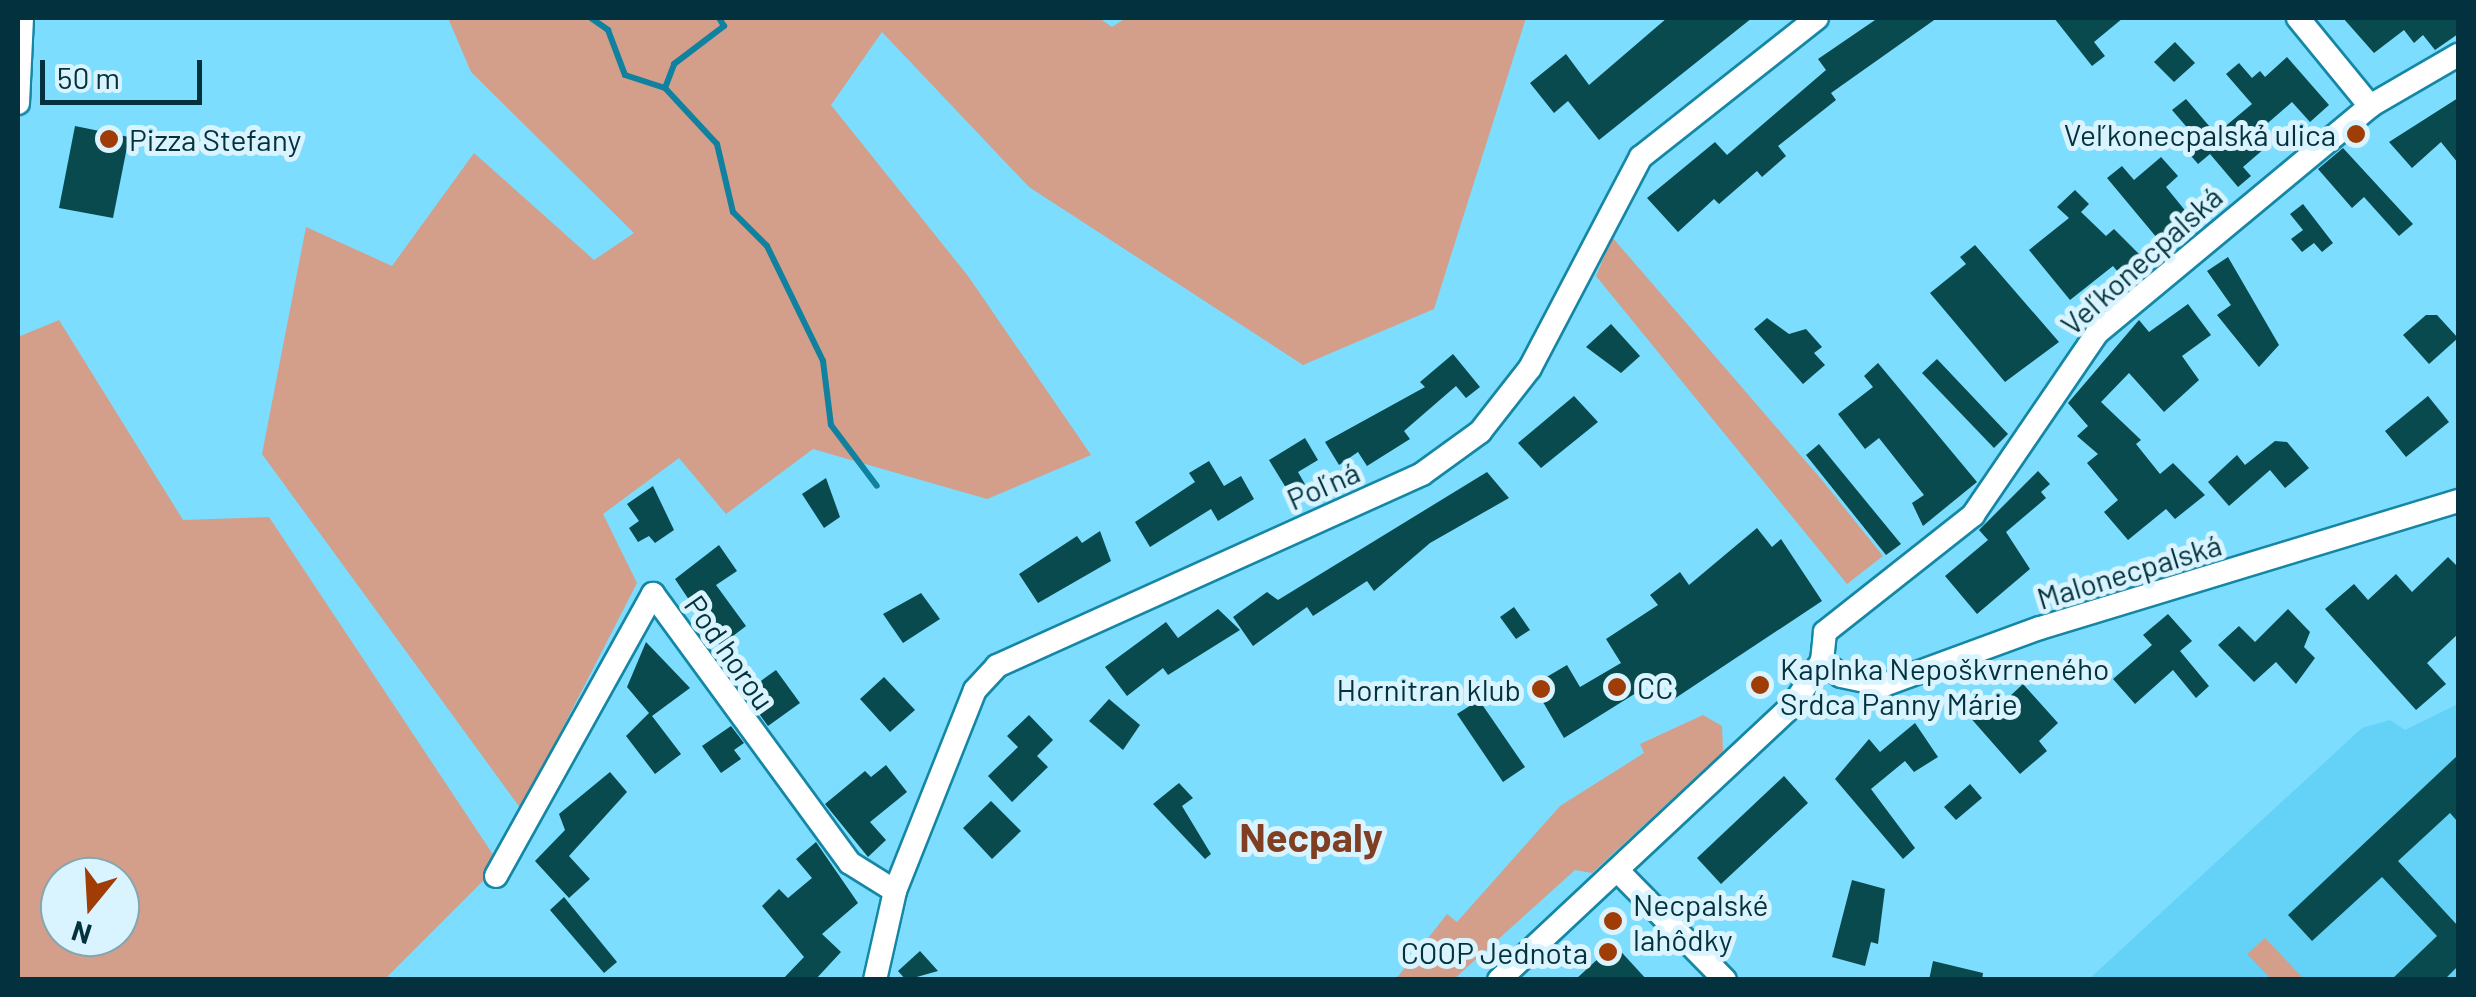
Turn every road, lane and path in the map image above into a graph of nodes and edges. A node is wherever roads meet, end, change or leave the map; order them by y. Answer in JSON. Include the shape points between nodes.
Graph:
{"nodes":[{"id":1,"x":22,"y":18,"type":"edge"},
{"id":2,"x":1817,"y":18,"type":"edge"},
{"id":3,"x":2298,"y":18,"type":"edge"},
{"id":4,"x":2458,"y":56,"type":"edge"},
{"id":5,"x":18,"y":104,"type":"edge"},
{"id":6,"x":2370,"y":106,"type":"junction"},
{"id":7,"x":2458,"y":502,"type":"edge"},
{"id":8,"x":1822,"y":661,"type":"junction"},
{"id":9,"x":1617,"y":870,"type":"junction"},
{"id":10,"x":496,"y":876,"type":"dead end"},
{"id":11,"x":895,"y":891,"type":"junction"},
{"id":12,"x":876,"y":980,"type":"edge"},
{"id":13,"x":1499,"y":980,"type":"edge"},
{"id":14,"x":1725,"y":980,"type":"edge"}],
"edges":[{"from":1,"to":5,"type":"street"},
{"from":2,"to":11,"type":"street","name":"Poľná","via":[[1641,157],[1530,368],[1480,432],[1422,474],[997,666],[974,690]]},
{"from":3,"to":6,"type":"street"},
{"from":4,"to":6,"type":"street","name":"Veľkonecpalská"},
{"from":6,"to":8,"type":"street","name":"Veľkonecpalská","via":[[2097,333],[1973,515],[1826,632]]},
{"from":7,"to":8,"type":"street","name":"Malonecpalská","via":[[2040,628],[1884,685],[1840,676]]},
{"from":8,"to":9,"type":"street","name":"Veľkonecpalská","via":[[1753,746]]},
{"from":9,"to":13,"type":"street","name":"Veľkonecpalská"},
{"from":9,"to":14,"type":"street"},
{"from":10,"to":11,"type":"street","name":"Pod horou","via":[[653,594],[850,863]]},
{"from":11,"to":12,"type":"street","name":"Poľná"}]}
